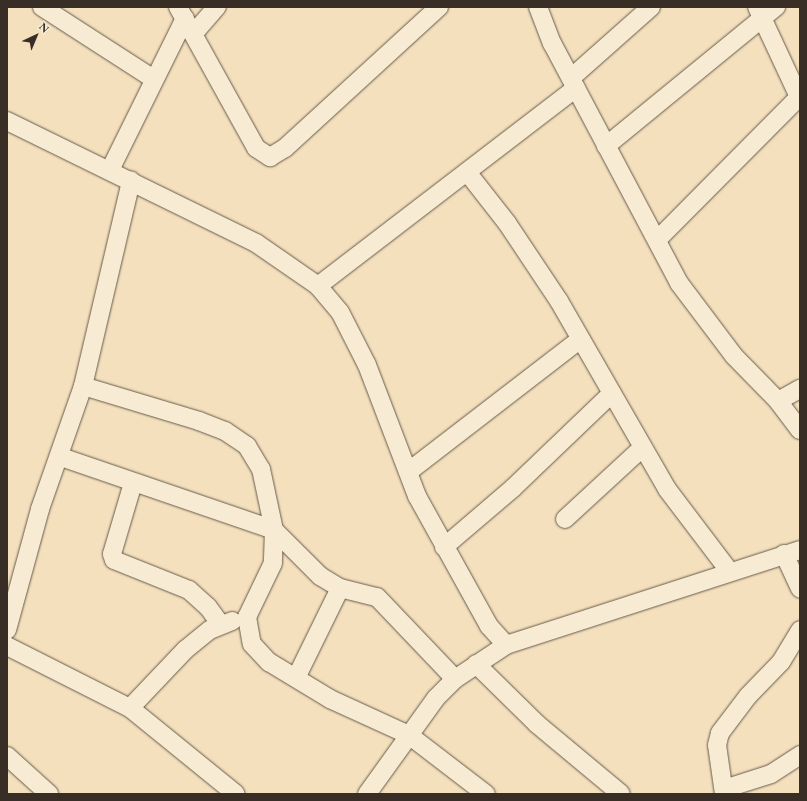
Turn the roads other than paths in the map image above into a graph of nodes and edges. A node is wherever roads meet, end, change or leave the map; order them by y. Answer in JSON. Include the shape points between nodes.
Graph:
{"nodes":[{"id":1,"x":42,"y":7,"type":"edge"},
{"id":2,"x":217,"y":7,"type":"edge"},
{"id":3,"x":439,"y":7,"type":"edge"},
{"id":4,"x":538,"y":7,"type":"edge"},
{"id":5,"x":651,"y":7,"type":"edge"},
{"id":6,"x":776,"y":7,"type":"edge"},
{"id":7,"x":760,"y":13,"type":"edge"},
{"id":8,"x":186,"y":19,"type":"edge"},
{"id":9,"x":152,"y":78,"type":"junction"},
{"id":10,"x":574,"y":83,"type":"junction"},
{"id":11,"x":7,"y":121,"type":"edge"},
{"id":12,"x":606,"y":146,"type":"junction"},
{"id":13,"x":110,"y":170,"type":"junction"},
{"id":14,"x":467,"y":172,"type":"junction"},
{"id":15,"x":131,"y":182,"type":"junction"},
{"id":16,"x":658,"y":239,"type":"junction"},
{"id":17,"x":318,"y":286,"type":"junction"},
{"id":18,"x":581,"y":339,"type":"junction"},
{"id":19,"x":83,"y":386,"type":"junction"},
{"id":20,"x":800,"y":389,"type":"edge"},
{"id":21,"x":612,"y":393,"type":"junction"},
{"id":22,"x":778,"y":401,"type":"junction"},
{"id":23,"x":800,"y":430,"type":"edge"},
{"id":24,"x":642,"y":448,"type":"junction"},
{"id":25,"x":61,"y":457,"type":"junction"},
{"id":26,"x":408,"y":472,"type":"junction"},
{"id":27,"x":133,"y":483,"type":"junction"},
{"id":28,"x":565,"y":519,"type":"dead end"},
{"id":29,"x":274,"y":530,"type":"junction"},
{"id":30,"x":444,"y":547,"type":"junction"},
{"id":31,"x":792,"y":552,"type":"edge"},
{"id":32,"x":730,"y":572,"type":"junction"},
{"id":33,"x":14,"y":576,"type":"edge"},
{"id":34,"x":340,"y":588,"type":"junction"},
{"id":35,"x":800,"y":588,"type":"edge"},
{"id":36,"x":247,"y":617,"type":"junction"},
{"id":37,"x":221,"y":625,"type":"junction"},
{"id":38,"x":7,"y":630,"type":"edge"},
{"id":39,"x":800,"y":630,"type":"edge"},
{"id":40,"x":7,"y":646,"type":"edge"},
{"id":41,"x":506,"y":646,"type":"junction"},
{"id":42,"x":476,"y":664,"type":"junction"},
{"id":43,"x":296,"y":678,"type":"junction"},
{"id":44,"x":455,"y":679,"type":"junction"},
{"id":45,"x":130,"y":708,"type":"junction"},
{"id":46,"x":409,"y":734,"type":"junction"},
{"id":47,"x":800,"y":755,"type":"edge"},
{"id":48,"x":7,"y":756,"type":"edge"},
{"id":49,"x":724,"y":792,"type":"edge"},
{"id":50,"x":49,"y":794,"type":"edge"},
{"id":51,"x":236,"y":794,"type":"edge"},
{"id":52,"x":367,"y":794,"type":"edge"},
{"id":53,"x":486,"y":794,"type":"edge"},
{"id":54,"x":621,"y":794,"type":"edge"}],
"edges":[{"from":1,"to":9,"type":"street"},
{"from":2,"to":8,"type":"street"},
{"from":3,"to":8,"type":"street","via":[[285,148],[270,157],[256,148]]},
{"from":4,"to":10,"type":"street","via":[[552,44]]},
{"from":5,"to":10,"type":"street"},
{"from":6,"to":7,"type":"street"},
{"from":7,"to":12,"type":"street"},
{"from":7,"to":16,"type":"street","via":[[800,97]]},
{"from":8,"to":9,"type":"street"},
{"from":9,"to":13,"type":"street"},
{"from":10,"to":12,"type":"street"},
{"from":10,"to":14,"type":"street","via":[[508,144]]},
{"from":11,"to":13,"type":"street"},
{"from":12,"to":16,"type":"street"},
{"from":13,"to":15,"type":"street"},
{"from":14,"to":17,"type":"street"},
{"from":14,"to":18,"type":"street","via":[[507,223]]},
{"from":15,"to":17,"type":"street","via":[[256,243]]},
{"from":15,"to":19,"type":"street"},
{"from":16,"to":22,"type":"street","via":[[695,308],[734,356]]},
{"from":17,"to":26,"type":"street","via":[[340,312],[367,365]]},
{"from":18,"to":21,"type":"street"},
{"from":18,"to":26,"type":"street"},
{"from":19,"to":25,"type":"street"},
{"from":19,"to":29,"type":"street","via":[[199,421],[225,431],[247,446],[262,469]]},
{"from":20,"to":22,"type":"street"},
{"from":21,"to":24,"type":"street"},
{"from":21,"to":30,"type":"street","via":[[513,488]]},
{"from":22,"to":23,"type":"street"},
{"from":24,"to":28,"type":"street"},
{"from":24,"to":32,"type":"street","via":[[698,533]]},
{"from":25,"to":27,"type":"street"},
{"from":25,"to":33,"type":"street"},
{"from":26,"to":30,"type":"street"},
{"from":27,"to":29,"type":"street"},
{"from":27,"to":37,"type":"street","via":[[112,554],[114,560],[189,590],[208,607]]},
{"from":29,"to":34,"type":"street","via":[[305,563]]},
{"from":29,"to":36,"type":"street","via":[[273,563]]},
{"from":30,"to":41,"type":"street","via":[[489,626]]},
{"from":31,"to":32,"type":"street"},
{"from":31,"to":35,"type":"street"},
{"from":32,"to":41,"type":"street"},
{"from":33,"to":38,"type":"street"},
{"from":34,"to":43,"type":"street"},
{"from":34,"to":44,"type":"street","via":[[377,597]]},
{"from":36,"to":37,"type":"street"},
{"from":36,"to":43,"type":"street","via":[[252,644],[269,662]]},
{"from":37,"to":45,"type":"street","via":[[170,664]]},
{"from":39,"to":49,"type":"street","via":[[781,662],[748,696],[720,733],[717,745]]},
{"from":40,"to":45,"type":"street"},
{"from":41,"to":42,"type":"street"},
{"from":42,"to":44,"type":"street"},
{"from":42,"to":54,"type":"street","via":[[537,724]]},
{"from":43,"to":46,"type":"street","via":[[330,699]]},
{"from":44,"to":46,"type":"street"},
{"from":45,"to":51,"type":"street"},
{"from":46,"to":52,"type":"street"},
{"from":46,"to":53,"type":"street"},
{"from":47,"to":49,"type":"street","via":[[771,774]]},
{"from":48,"to":50,"type":"street"}]}
